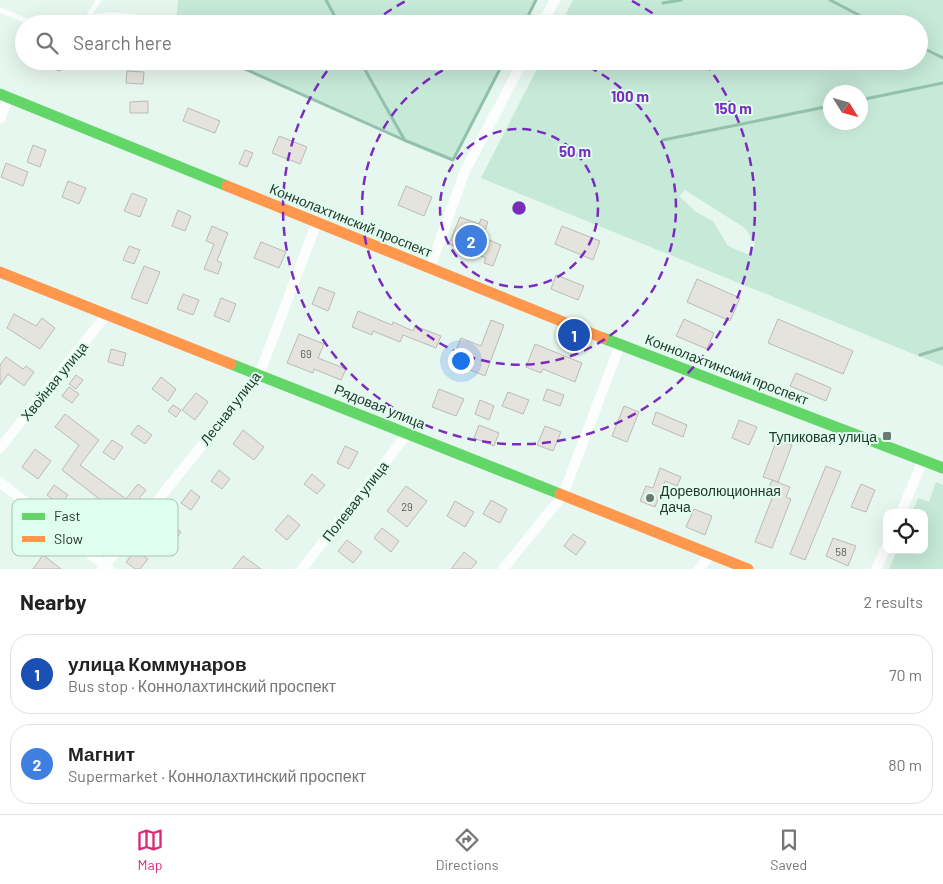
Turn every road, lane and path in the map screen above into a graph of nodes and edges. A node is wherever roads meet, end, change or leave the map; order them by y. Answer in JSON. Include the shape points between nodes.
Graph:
{"nodes":[{"id":1,"x":99,"y":0,"type":"edge"},
{"id":2,"x":555,"y":0,"type":"edge"},
{"id":3,"x":0,"y":10,"type":"edge"},
{"id":4,"x":89,"y":15,"type":"edge"},
{"id":5,"x":108,"y":15,"type":"edge"},
{"id":6,"x":124,"y":15,"type":"edge"},
{"id":7,"x":547,"y":15,"type":"edge"},
{"id":8,"x":15,"y":16,"type":"edge"},
{"id":9,"x":518,"y":70,"type":"edge"},
{"id":10,"x":4,"y":96,"type":"edge"},
{"id":11,"x":0,"y":119,"type":"edge"},
{"id":12,"x":317,"y":222,"type":"junction"},
{"id":13,"x":430,"y":268,"type":"junction"},
{"id":14,"x":0,"y":272,"type":"edge"},
{"id":15,"x":107,"y":314,"type":"junction"},
{"id":16,"x":620,"y":345,"type":"junction"},
{"id":17,"x":259,"y":375,"type":"junction"},
{"id":18,"x":408,"y":434,"type":"junction"},
{"id":19,"x":0,"y":448,"type":"edge"},
{"id":20,"x":923,"y":460,"type":"junction"},
{"id":21,"x":943,"y":468,"type":"edge"},
{"id":22,"x":0,"y":482,"type":"edge"},
{"id":23,"x":563,"y":495,"type":"junction"},
{"id":24,"x":21,"y":499,"type":"edge"},
{"id":25,"x":160,"y":499,"type":"edge"},
{"id":26,"x":903,"y":509,"type":"edge"},
{"id":27,"x":883,"y":553,"type":"edge"},
{"id":28,"x":712,"y":554,"type":"junction"},
{"id":29,"x":90,"y":556,"type":"edge"},
{"id":30,"x":115,"y":556,"type":"edge"},
{"id":31,"x":105,"y":568,"type":"edge"},
{"id":32,"x":302,"y":569,"type":"edge"},
{"id":33,"x":503,"y":569,"type":"edge"},
{"id":34,"x":699,"y":569,"type":"edge"},
{"id":35,"x":748,"y":569,"type":"edge"},
{"id":36,"x":876,"y":569,"type":"edge"}],
"edges":[{"from":1,"to":4,"type":"lane"},
{"from":2,"to":7,"type":"street"},
{"from":3,"to":8,"type":"lane"},
{"from":5,"to":6,"type":"lane"},
{"from":9,"to":13,"type":"street","via":[[465,172]]},
{"from":10,"to":11,"type":"street"},
{"from":10,"to":12,"type":"main road","name":"Коннолахтинский проспект"},
{"from":12,"to":13,"type":"main road","name":"Коннолахтинский проспект"},
{"from":12,"to":17,"type":"street","name":"Лесная улица"},
{"from":13,"to":16,"type":"main road","name":"Коннолахтинский проспект"},
{"from":14,"to":15,"type":"main road","name":"Рядовая улица"},
{"from":15,"to":17,"type":"main road","name":"Рядовая улица"},
{"from":15,"to":19,"type":"street","name":"Хвойная улица"},
{"from":16,"to":20,"type":"main road","name":"Коннолахтинский проспект"},
{"from":16,"to":23,"type":"street"},
{"from":17,"to":18,"type":"main road","name":"Рядовая улица"},
{"from":17,"to":25,"type":"street","name":"Лесная улица"},
{"from":18,"to":23,"type":"main road","name":"Рядовая улица"},
{"from":18,"to":32,"type":"street","name":"Полевая улица"},
{"from":20,"to":21,"type":"main road","name":"Коннолахтинский проспект"},
{"from":20,"to":26,"type":"street"},
{"from":22,"to":24,"type":"street"},
{"from":23,"to":28,"type":"main road","name":"Рядовая улица"},
{"from":23,"to":33,"type":"street"},
{"from":27,"to":36,"type":"street"},
{"from":28,"to":34,"type":"street"},
{"from":28,"to":35,"type":"main road","name":"Рядовая улица"},
{"from":29,"to":31,"type":"street"},
{"from":30,"to":31,"type":"street","name":"Лесная улица"}]}
